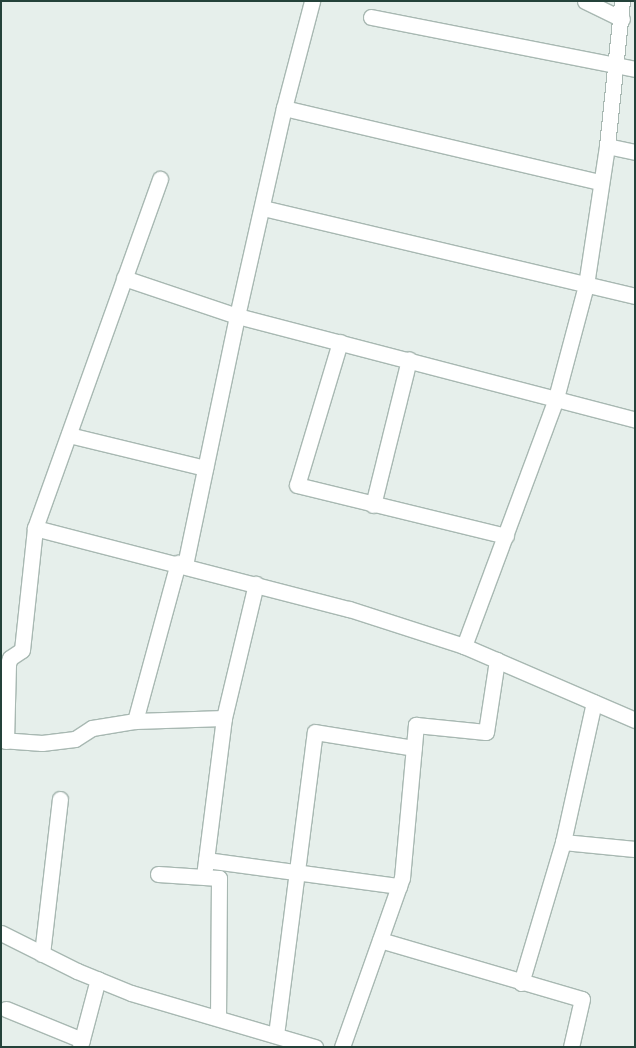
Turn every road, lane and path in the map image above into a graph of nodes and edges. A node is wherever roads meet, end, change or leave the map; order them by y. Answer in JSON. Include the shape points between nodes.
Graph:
{"nodes":[{"id":1,"x":312,"y":1,"type":"edge"},
{"id":2,"x":585,"y":1,"type":"edge"},
{"id":3,"x":622,"y":1,"type":"edge"},
{"id":4,"x":370,"y":17,"type":"dead end"},
{"id":5,"x":622,"y":19,"type":"junction"},
{"id":6,"x":616,"y":65,"type":"junction"},
{"id":7,"x":635,"y":69,"type":"edge"},
{"id":8,"x":284,"y":108,"type":"junction"},
{"id":9,"x":607,"y":146,"type":"junction"},
{"id":10,"x":635,"y":152,"type":"edge"},
{"id":11,"x":160,"y":179,"type":"dead end"},
{"id":12,"x":600,"y":182,"type":"junction"},
{"id":13,"x":263,"y":208,"type":"junction"},
{"id":14,"x":124,"y":278,"type":"junction"},
{"id":15,"x":586,"y":285,"type":"junction"},
{"id":16,"x":635,"y":296,"type":"edge"},
{"id":17,"x":237,"y":316,"type":"junction"},
{"id":18,"x":340,"y":342,"type":"junction"},
{"id":19,"x":409,"y":359,"type":"junction"},
{"id":20,"x":556,"y":398,"type":"junction"},
{"id":21,"x":635,"y":420,"type":"edge"},
{"id":22,"x":69,"y":435,"type":"junction"},
{"id":23,"x":205,"y":468,"type":"junction"},
{"id":24,"x":373,"y":505,"type":"junction"},
{"id":25,"x":35,"y":528,"type":"junction"},
{"id":26,"x":506,"y":536,"type":"junction"},
{"id":27,"x":181,"y":564,"type":"junction"},
{"id":28,"x":256,"y":584,"type":"junction"},
{"id":29,"x":464,"y":646,"type":"junction"},
{"id":30,"x":497,"y":660,"type":"junction"},
{"id":31,"x":594,"y":702,"type":"junction"},
{"id":32,"x":224,"y":718,"type":"junction"},
{"id":33,"x":635,"y":720,"type":"edge"},
{"id":34,"x":136,"y":721,"type":"junction"},
{"id":35,"x":4,"y":741,"type":"edge"},
{"id":36,"x":414,"y":748,"type":"junction"},
{"id":37,"x":60,"y":799,"type":"dead end"},
{"id":38,"x":563,"y":842,"type":"junction"},
{"id":39,"x":635,"y":849,"type":"edge"},
{"id":40,"x":206,"y":860,"type":"junction"},
{"id":41,"x":298,"y":872,"type":"junction"},
{"id":42,"x":158,"y":874,"type":"dead end"},
{"id":43,"x":204,"y":876,"type":"junction"},
{"id":44,"x":399,"y":886,"type":"junction"},
{"id":45,"x":1,"y":933,"type":"edge"},
{"id":46,"x":380,"y":940,"type":"junction"},
{"id":47,"x":42,"y":954,"type":"junction"},
{"id":48,"x":98,"y":979,"type":"junction"},
{"id":49,"x":521,"y":983,"type":"junction"},
{"id":50,"x":6,"y":1009,"type":"dead end"},
{"id":51,"x":218,"y":1018,"type":"junction"},
{"id":52,"x":276,"y":1035,"type":"junction"},
{"id":53,"x":81,"y":1043,"type":"edge"},
{"id":54,"x":316,"y":1047,"type":"edge"},
{"id":55,"x":342,"y":1047,"type":"edge"},
{"id":56,"x":571,"y":1047,"type":"edge"}],
"edges":[{"from":1,"to":8,"type":"street"},
{"from":2,"to":5,"type":"street"},
{"from":3,"to":5,"type":"street"},
{"from":4,"to":6,"type":"street"},
{"from":5,"to":6,"type":"street"},
{"from":6,"to":7,"type":"street"},
{"from":6,"to":9,"type":"street"},
{"from":8,"to":12,"type":"street"},
{"from":8,"to":13,"type":"street"},
{"from":9,"to":10,"type":"street"},
{"from":9,"to":12,"type":"street"},
{"from":11,"to":14,"type":"street"},
{"from":12,"to":15,"type":"street"},
{"from":13,"to":15,"type":"street"},
{"from":13,"to":17,"type":"street"},
{"from":14,"to":17,"type":"street"},
{"from":14,"to":22,"type":"street"},
{"from":15,"to":16,"type":"street"},
{"from":15,"to":20,"type":"street"},
{"from":17,"to":18,"type":"street"},
{"from":17,"to":23,"type":"street"},
{"from":18,"to":19,"type":"street"},
{"from":18,"to":24,"type":"street","via":[[297,484]]},
{"from":19,"to":20,"type":"street"},
{"from":19,"to":24,"type":"street"},
{"from":20,"to":21,"type":"street"},
{"from":20,"to":26,"type":"street"},
{"from":22,"to":23,"type":"street"},
{"from":22,"to":25,"type":"street"},
{"from":23,"to":27,"type":"street"},
{"from":24,"to":26,"type":"street"},
{"from":25,"to":27,"type":"street"},
{"from":25,"to":35,"type":"street","via":[[22,650],[10,658],[8,664]]},
{"from":26,"to":29,"type":"street"},
{"from":27,"to":28,"type":"street"},
{"from":27,"to":34,"type":"street"},
{"from":28,"to":29,"type":"street","via":[[349,609]]},
{"from":28,"to":32,"type":"street"},
{"from":29,"to":30,"type":"street"},
{"from":30,"to":31,"type":"street"},
{"from":30,"to":36,"type":"street","via":[[486,732],[416,725]]},
{"from":31,"to":33,"type":"street"},
{"from":31,"to":38,"type":"street"},
{"from":32,"to":34,"type":"street"},
{"from":32,"to":40,"type":"street"},
{"from":34,"to":35,"type":"street","via":[[92,728],[75,738],[42,743]]},
{"from":36,"to":41,"type":"street","via":[[316,732]]},
{"from":36,"to":44,"type":"street","via":[[407,840]]},
{"from":37,"to":47,"type":"street"},
{"from":38,"to":39,"type":"street"},
{"from":38,"to":49,"type":"street"},
{"from":40,"to":41,"type":"street"},
{"from":40,"to":43,"type":"street"},
{"from":41,"to":44,"type":"street"},
{"from":41,"to":52,"type":"street"},
{"from":42,"to":43,"type":"street"},
{"from":43,"to":51,"type":"street","via":[[219,878]]},
{"from":44,"to":46,"type":"street"},
{"from":45,"to":47,"type":"street"},
{"from":46,"to":49,"type":"street"},
{"from":46,"to":55,"type":"street"},
{"from":47,"to":48,"type":"street"},
{"from":48,"to":51,"type":"street"},
{"from":48,"to":53,"type":"street"},
{"from":49,"to":56,"type":"street","via":[[582,999]]},
{"from":50,"to":53,"type":"street"},
{"from":51,"to":52,"type":"street"},
{"from":52,"to":54,"type":"street"}]}
